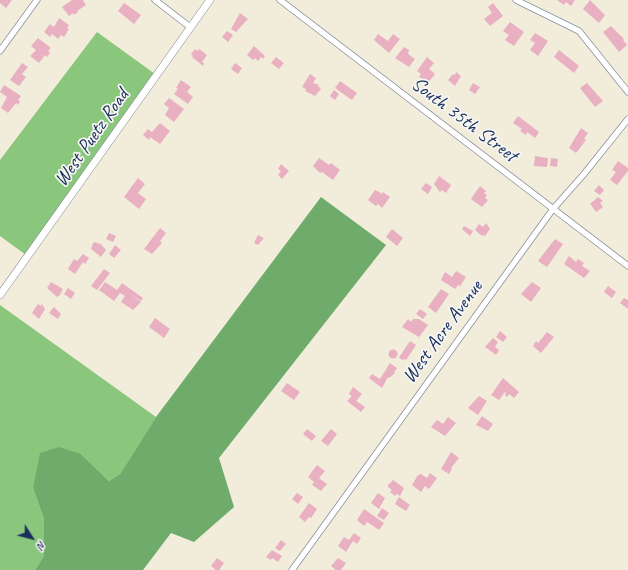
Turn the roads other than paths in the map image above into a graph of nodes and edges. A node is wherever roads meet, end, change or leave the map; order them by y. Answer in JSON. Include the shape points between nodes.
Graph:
{"nodes":[{"id":1,"x":37,"y":0,"type":"edge"},
{"id":2,"x":155,"y":0,"type":"edge"},
{"id":3,"x":210,"y":0,"type":"edge"},
{"id":4,"x":280,"y":0,"type":"edge"},
{"id":5,"x":516,"y":0,"type":"edge"},
{"id":6,"x":190,"y":27,"type":"junction"},
{"id":7,"x":0,"y":51,"type":"edge"},
{"id":8,"x":628,"y":92,"type":"edge"},
{"id":9,"x":628,"y":119,"type":"edge"},
{"id":10,"x":552,"y":209,"type":"junction"},
{"id":11,"x":628,"y":266,"type":"edge"},
{"id":12,"x":0,"y":295,"type":"edge"},
{"id":13,"x":292,"y":570,"type":"edge"}],
"edges":[{"from":1,"to":7,"type":"street"},
{"from":2,"to":6,"type":"street"},
{"from":3,"to":6,"type":"street","name":"West Puetz Road"},
{"from":4,"to":10,"type":"street","name":"South 35th Street"},
{"from":5,"to":8,"type":"street","via":[[579,31]]},
{"from":6,"to":12,"type":"street","name":"West Puetz Road"},
{"from":9,"to":10,"type":"street","name":"West Acre Avenue"},
{"from":10,"to":11,"type":"street","name":"South 35th Street"},
{"from":10,"to":13,"type":"street","name":"West Acre Avenue"}]}
